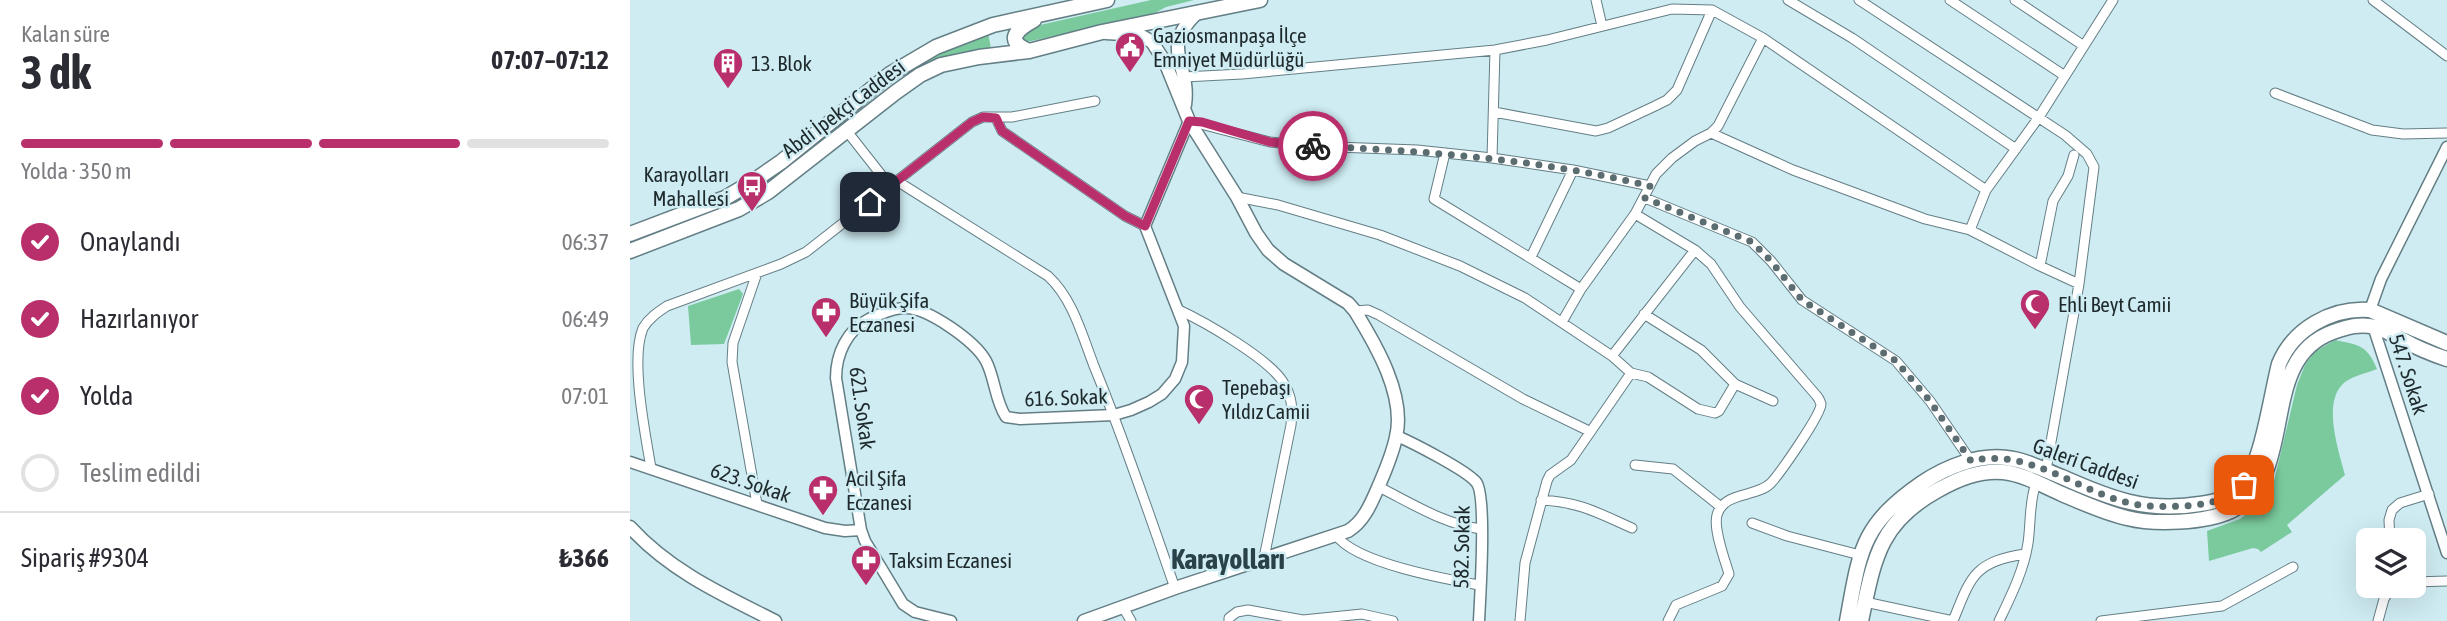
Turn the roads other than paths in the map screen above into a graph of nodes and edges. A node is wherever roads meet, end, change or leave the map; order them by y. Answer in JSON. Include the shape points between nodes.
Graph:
{"nodes":[{"id":1,"x":1107,"y":0,"type":"edge"},
{"id":2,"x":1260,"y":0,"type":"edge"},
{"id":3,"x":1597,"y":0,"type":"edge"},
{"id":4,"x":1788,"y":0,"type":"edge"},
{"id":5,"x":1859,"y":0,"type":"edge"},
{"id":6,"x":1950,"y":0,"type":"edge"},
{"id":7,"x":2015,"y":0,"type":"edge"},
{"id":8,"x":2113,"y":0,"type":"edge"},
{"id":9,"x":2373,"y":0,"type":"edge"},
{"id":10,"x":1712,"y":10,"type":"junction"},
{"id":11,"x":1199,"y":11,"type":"junction"},
{"id":12,"x":1048,"y":13,"type":"junction"},
{"id":13,"x":1602,"y":26,"type":"junction"},
{"id":14,"x":1102,"y":32,"type":"junction"},
{"id":15,"x":1763,"y":38,"type":"junction"},
{"id":16,"x":2084,"y":46,"type":"junction"},
{"id":17,"x":1495,"y":50,"type":"junction"},
{"id":18,"x":1029,"y":51,"type":"junction"},
{"id":19,"x":2447,"y":56,"type":"edge"},
{"id":20,"x":2065,"y":76,"type":"junction"},
{"id":21,"x":1184,"y":77,"type":"junction"},
{"id":22,"x":2275,"y":93,"type":"dead end"},
{"id":23,"x":1095,"y":101,"type":"dead end"},
{"id":24,"x":1185,"y":105,"type":"junction"},
{"id":25,"x":1494,"y":111,"type":"junction"},
{"id":26,"x":2039,"y":117,"type":"junction"},
{"id":27,"x":996,"y":118,"type":"junction"},
{"id":28,"x":1189,"y":121,"type":"junction"},
{"id":29,"x":846,"y":130,"type":"junction"},
{"id":30,"x":2447,"y":133,"type":"edge"},
{"id":31,"x":1711,"y":134,"type":"junction"},
{"id":32,"x":2447,"y":147,"type":"edge"},
{"id":33,"x":2016,"y":149,"type":"junction"},
{"id":34,"x":1445,"y":153,"type":"junction"},
{"id":35,"x":2074,"y":155,"type":"dead end"},
{"id":36,"x":1492,"y":158,"type":"junction"},
{"id":37,"x":1573,"y":170,"type":"junction"},
{"id":38,"x":894,"y":184,"type":"junction"},
{"id":39,"x":1650,"y":186,"type":"junction"},
{"id":40,"x":1986,"y":190,"type":"junction"},
{"id":41,"x":1237,"y":197,"type":"junction"},
{"id":42,"x":1645,"y":198,"type":"junction"},
{"id":43,"x":1636,"y":214,"type":"junction"},
{"id":44,"x":1145,"y":226,"type":"junction"},
{"id":45,"x":1970,"y":230,"type":"junction"},
{"id":46,"x":630,"y":234,"type":"edge"},
{"id":47,"x":1695,"y":250,"type":"junction"},
{"id":48,"x":630,"y":251,"type":"edge"},
{"id":49,"x":1531,"y":257,"type":"junction"},
{"id":50,"x":2040,"y":267,"type":"junction"},
{"id":51,"x":757,"y":273,"type":"junction"},
{"id":52,"x":2079,"y":284,"type":"junction"},
{"id":53,"x":1581,"y":289,"type":"junction"},
{"id":54,"x":1179,"y":310,"type":"junction"},
{"id":55,"x":2370,"y":310,"type":"junction"},
{"id":56,"x":1355,"y":311,"type":"junction"},
{"id":57,"x":1644,"y":314,"type":"junction"},
{"id":58,"x":1562,"y":322,"type":"junction"},
{"id":59,"x":2373,"y":326,"type":"junction"},
{"id":60,"x":2447,"y":343,"type":"edge"},
{"id":61,"x":1612,"y":356,"type":"junction"},
{"id":62,"x":2447,"y":359,"type":"edge"},
{"id":63,"x":1631,"y":373,"type":"junction"},
{"id":64,"x":1734,"y":384,"type":"junction"},
{"id":65,"x":1773,"y":401,"type":"dead end"},
{"id":66,"x":1114,"y":415,"type":"junction"},
{"id":67,"x":1006,"y":417,"type":"joint"},
{"id":68,"x":1590,"y":431,"type":"junction"},
{"id":69,"x":1397,"y":436,"type":"junction"},
{"id":70,"x":1971,"y":461,"type":"junction"},
{"id":71,"x":630,"y":462,"type":"edge"},
{"id":72,"x":1635,"y":466,"type":"dead end"},
{"id":73,"x":651,"y":468,"type":"junction"},
{"id":74,"x":2046,"y":470,"type":"junction"},
{"id":75,"x":2036,"y":483,"type":"junction"},
{"id":76,"x":1379,"y":486,"type":"junction"},
{"id":77,"x":2429,"y":494,"type":"junction"},
{"id":78,"x":1541,"y":500,"type":"junction"},
{"id":79,"x":757,"y":504,"type":"junction"},
{"id":80,"x":1721,"y":507,"type":"junction"},
{"id":81,"x":1752,"y":523,"type":"dead end"},
{"id":82,"x":630,"y":527,"type":"edge"},
{"id":83,"x":1632,"y":528,"type":"dead end"},
{"id":84,"x":2391,"y":528,"type":"edge"},
{"id":85,"x":1482,"y":529,"type":"junction"},
{"id":86,"x":861,"y":530,"type":"junction"},
{"id":87,"x":1336,"y":535,"type":"junction"},
{"id":88,"x":2447,"y":553,"type":"edge"},
{"id":89,"x":2025,"y":554,"type":"junction"},
{"id":90,"x":1860,"y":555,"type":"junction"},
{"id":91,"x":1264,"y":558,"type":"junction"},
{"id":92,"x":2293,"y":567,"type":"dead end"},
{"id":93,"x":2447,"y":580,"type":"edge"},
{"id":94,"x":2426,"y":581,"type":"edge"},
{"id":95,"x":1479,"y":585,"type":"junction"},
{"id":96,"x":1175,"y":588,"type":"junction"},
{"id":97,"x":2385,"y":598,"type":"edge"},
{"id":98,"x":1866,"y":602,"type":"junction"},
{"id":99,"x":1123,"y":607,"type":"junction"},
{"id":100,"x":775,"y":621,"type":"edge"},
{"id":101,"x":951,"y":621,"type":"edge"},
{"id":102,"x":1084,"y":621,"type":"edge"},
{"id":103,"x":1131,"y":621,"type":"edge"},
{"id":104,"x":1228,"y":621,"type":"edge"},
{"id":105,"x":1394,"y":621,"type":"edge"},
{"id":106,"x":1479,"y":621,"type":"edge"},
{"id":107,"x":1520,"y":621,"type":"edge"},
{"id":108,"x":1668,"y":621,"type":"edge"},
{"id":109,"x":1847,"y":621,"type":"edge"},
{"id":110,"x":1861,"y":621,"type":"edge"},
{"id":111,"x":1953,"y":621,"type":"edge"},
{"id":112,"x":1999,"y":621,"type":"edge"},
{"id":113,"x":2101,"y":621,"type":"edge"},
{"id":114,"x":2378,"y":621,"type":"edge"}],
"edges":[{"from":1,"to":12,"type":"main road","name":"Abdi İpekçi Caddesi"},
{"from":2,"to":11,"type":"main road","name":"Abdi İpekçi Caddesi"},
{"from":3,"to":13,"type":"street"},
{"from":4,"to":33,"type":"street"},
{"from":5,"to":26,"type":"street"},
{"from":6,"to":20,"type":"street"},
{"from":7,"to":16,"type":"street"},
{"from":8,"to":16,"type":"street"},
{"from":9,"to":19,"type":"street"},
{"from":10,"to":13,"type":"street","via":[[1672,9]]},
{"from":10,"to":15,"type":"street"},
{"from":10,"to":25,"type":"street","via":[[1676,90],[1667,100],[1608,128],[1596,131]]},
{"from":11,"to":14,"type":"main road","name":"Abdi İpekçi Caddesi"},
{"from":11,"to":21,"type":"main road","via":[[1185,24],[1177,41]]},
{"from":12,"to":18,"type":"main road","via":[[1016,32],[1019,44]]},
{"from":12,"to":46,"type":"main road","name":"Abdi İpekçi Caddesi","via":[[993,25],[936,47],[890,74],[752,182],[725,198]]},
{"from":13,"to":17,"type":"street"},
{"from":14,"to":18,"type":"main road","name":"Abdi İpekçi Caddesi"},
{"from":14,"to":24,"type":"main road","via":[[1140,35],[1152,42]]},
{"from":15,"to":31,"type":"street"},
{"from":15,"to":40,"type":"street"},
{"from":16,"to":20,"type":"street"},
{"from":17,"to":21,"type":"street"},
{"from":17,"to":25,"type":"street"},
{"from":18,"to":29,"type":"main road","name":"Abdi İpekçi Caddesi","via":[[955,61],[929,70]]},
{"from":20,"to":26,"type":"street"},
{"from":21,"to":24,"type":"main road"},
{"from":22,"to":30,"type":"street","via":[[2372,130]]},
{"from":23,"to":27,"type":"street"},
{"from":24,"to":28,"type":"main road"},
{"from":25,"to":36,"type":"street"},
{"from":26,"to":33,"type":"street"},
{"from":26,"to":52,"type":"street","via":[[2087,154],[2094,167]]},
{"from":27,"to":38,"type":"street","via":[[972,122]]},
{"from":27,"to":44,"type":"street","via":[[1002,131]]},
{"from":28,"to":34,"type":"street","via":[[1270,142]]},
{"from":28,"to":41,"type":"main road"},
{"from":28,"to":44,"type":"street"},
{"from":29,"to":38,"type":"street"},
{"from":29,"to":48,"type":"main road","name":"Abdi İpekçi Caddesi","via":[[768,192],[739,209]]},
{"from":31,"to":39,"type":"street","via":[[1672,158]]},
{"from":31,"to":45,"type":"street","via":[[1793,170],[1926,219]]},
{"from":32,"to":55,"type":"street"},
{"from":33,"to":40,"type":"street"},
{"from":34,"to":36,"type":"street"},
{"from":34,"to":49,"type":"street","via":[[1434,198]]},
{"from":35,"to":50,"type":"street","via":[[2053,201]]},
{"from":36,"to":37,"type":"street"},
{"from":37,"to":39,"type":"street"},
{"from":37,"to":49,"type":"street"},
{"from":38,"to":51,"type":"street","via":[[806,252]]},
{"from":38,"to":66,"type":"street","via":[[1058,285]]},
{"from":39,"to":42,"type":"street"},
{"from":40,"to":45,"type":"street"},
{"from":41,"to":56,"type":"main road","via":[[1268,250]]},
{"from":41,"to":58,"type":"street","via":[[1405,244],[1525,298]]},
{"from":42,"to":43,"type":"street"},
{"from":42,"to":70,"type":"street","via":[[1752,242],[1802,300],[1896,361]]},
{"from":43,"to":47,"type":"street"},
{"from":43,"to":53,"type":"street"},
{"from":44,"to":54,"type":"street","name":"616. Sokak"},
{"from":45,"to":50,"type":"street"},
{"from":47,"to":57,"type":"street"},
{"from":47,"to":80,"type":"street","via":[[1821,403],[1811,426],[1770,483]]},
{"from":49,"to":53,"type":"street"},
{"from":50,"to":52,"type":"street"},
{"from":51,"to":73,"type":"street","via":[[667,306],[642,329],[634,370]]},
{"from":51,"to":79,"type":"street","via":[[733,343],[732,362]]},
{"from":52,"to":74,"type":"street"},
{"from":53,"to":58,"type":"street"},
{"from":54,"to":66,"type":"street","name":"616. Sokak","via":[[1184,345],[1175,379],[1149,402]]},
{"from":54,"to":91,"type":"street","via":[[1260,361],[1282,380],[1290,396],[1292,425]]},
{"from":55,"to":59,"type":"main road"},
{"from":55,"to":60,"type":"main road"},
{"from":55,"to":74,"type":"main road","name":"Galeri Caddesi","via":[[2320,321],[2303,329],[2285,348],[2250,473],[2244,485],[2223,499],[2193,505],[2127,503]]},
{"from":56,"to":68,"type":"street","via":[[1368,310],[1523,399]]},
{"from":56,"to":69,"type":"main road","via":[[1392,383]]},
{"from":57,"to":61,"type":"street"},
{"from":57,"to":64,"type":"street","via":[[1701,350]]},
{"from":58,"to":61,"type":"street"},
{"from":59,"to":62,"type":"main road"},
{"from":59,"to":75,"type":"main road","name":"Galeri Caddesi","via":[[2346,327],[2318,338],[2301,354],[2291,372],[2258,489],[2231,511],[2200,519],[2133,519]]},
{"from":59,"to":77,"type":"street","name":"547. Sokak"},
{"from":61,"to":63,"type":"street"},
{"from":63,"to":64,"type":"street","via":[[1648,377],[1698,409],[1714,413]]},
{"from":63,"to":68,"type":"street"},
{"from":64,"to":65,"type":"street"},
{"from":66,"to":67,"type":"street","name":"616. Sokak"},
{"from":66,"to":96,"type":"street"},
{"from":67,"to":86,"type":"street","name":"621. Sokak","via":[[985,360],[970,342],[905,308],[865,321],[845,341],[836,370]]},
{"from":68,"to":78,"type":"street","via":[[1571,460],[1550,475]]},
{"from":69,"to":76,"type":"main road"},
{"from":69,"to":85,"type":"street","name":"582. Sokak","via":[[1477,482]]},
{"from":70,"to":74,"type":"main road","name":"Galeri Caddesi","via":[[2007,458]]},
{"from":70,"to":90,"type":"main road","name":"Galeri Caddesi","via":[[1931,477],[1892,506],[1876,523]]},
{"from":71,"to":73,"type":"street","name":"623. Sokak"},
{"from":72,"to":80,"type":"street","via":[[1673,469]]},
{"from":73,"to":79,"type":"street","name":"623. Sokak"},
{"from":75,"to":89,"type":"street"},
{"from":75,"to":98,"type":"main road","name":"Galeri Caddesi","via":[[2011,474],[1983,472],[1952,483],[1912,507],[1882,541]]},
{"from":76,"to":85,"type":"street","via":[[1446,520]]},
{"from":76,"to":87,"type":"main road","via":[[1357,525]]},
{"from":77,"to":84,"type":"street","via":[[2392,510]]},
{"from":77,"to":88,"type":"street","name":"547. Sokak"},
{"from":78,"to":83,"type":"street","via":[[1593,509]]},
{"from":78,"to":107,"type":"street","via":[[1525,563]]},
{"from":79,"to":86,"type":"street","name":"623. Sokak","via":[[825,528]]},
{"from":80,"to":108,"type":"street","via":[[1716,518],[1729,574],[1726,581],[1676,605]]},
{"from":81,"to":90,"type":"street"},
{"from":82,"to":100,"type":"main road","via":[[681,571]]},
{"from":85,"to":95,"type":"street","name":"582. Sokak"},
{"from":86,"to":101,"type":"street","name":"621. Sokak","via":[[902,604]]},
{"from":87,"to":91,"type":"main road"},
{"from":87,"to":95,"type":"street","via":[[1351,549],[1403,568]]},
{"from":89,"to":111,"type":"street","via":[[1984,566],[1973,576]]},
{"from":89,"to":112,"type":"street"},
{"from":90,"to":109,"type":"main road","name":"Galeri Caddesi"},
{"from":91,"to":96,"type":"main road"},
{"from":92,"to":113,"type":"street","via":[[2222,606]]},
{"from":93,"to":94,"type":"street"},
{"from":95,"to":106,"type":"street","name":"582. Sokak"},
{"from":96,"to":99,"type":"main road"},
{"from":97,"to":114,"type":"street"},
{"from":98,"to":110,"type":"main road","name":"Galeri Caddesi"},
{"from":98,"to":111,"type":"street"},
{"from":99,"to":102,"type":"main road"},
{"from":99,"to":103,"type":"street"},
{"from":104,"to":105,"type":"street","via":[[1237,612],[1248,610],[1303,620],[1362,614]]}]}
